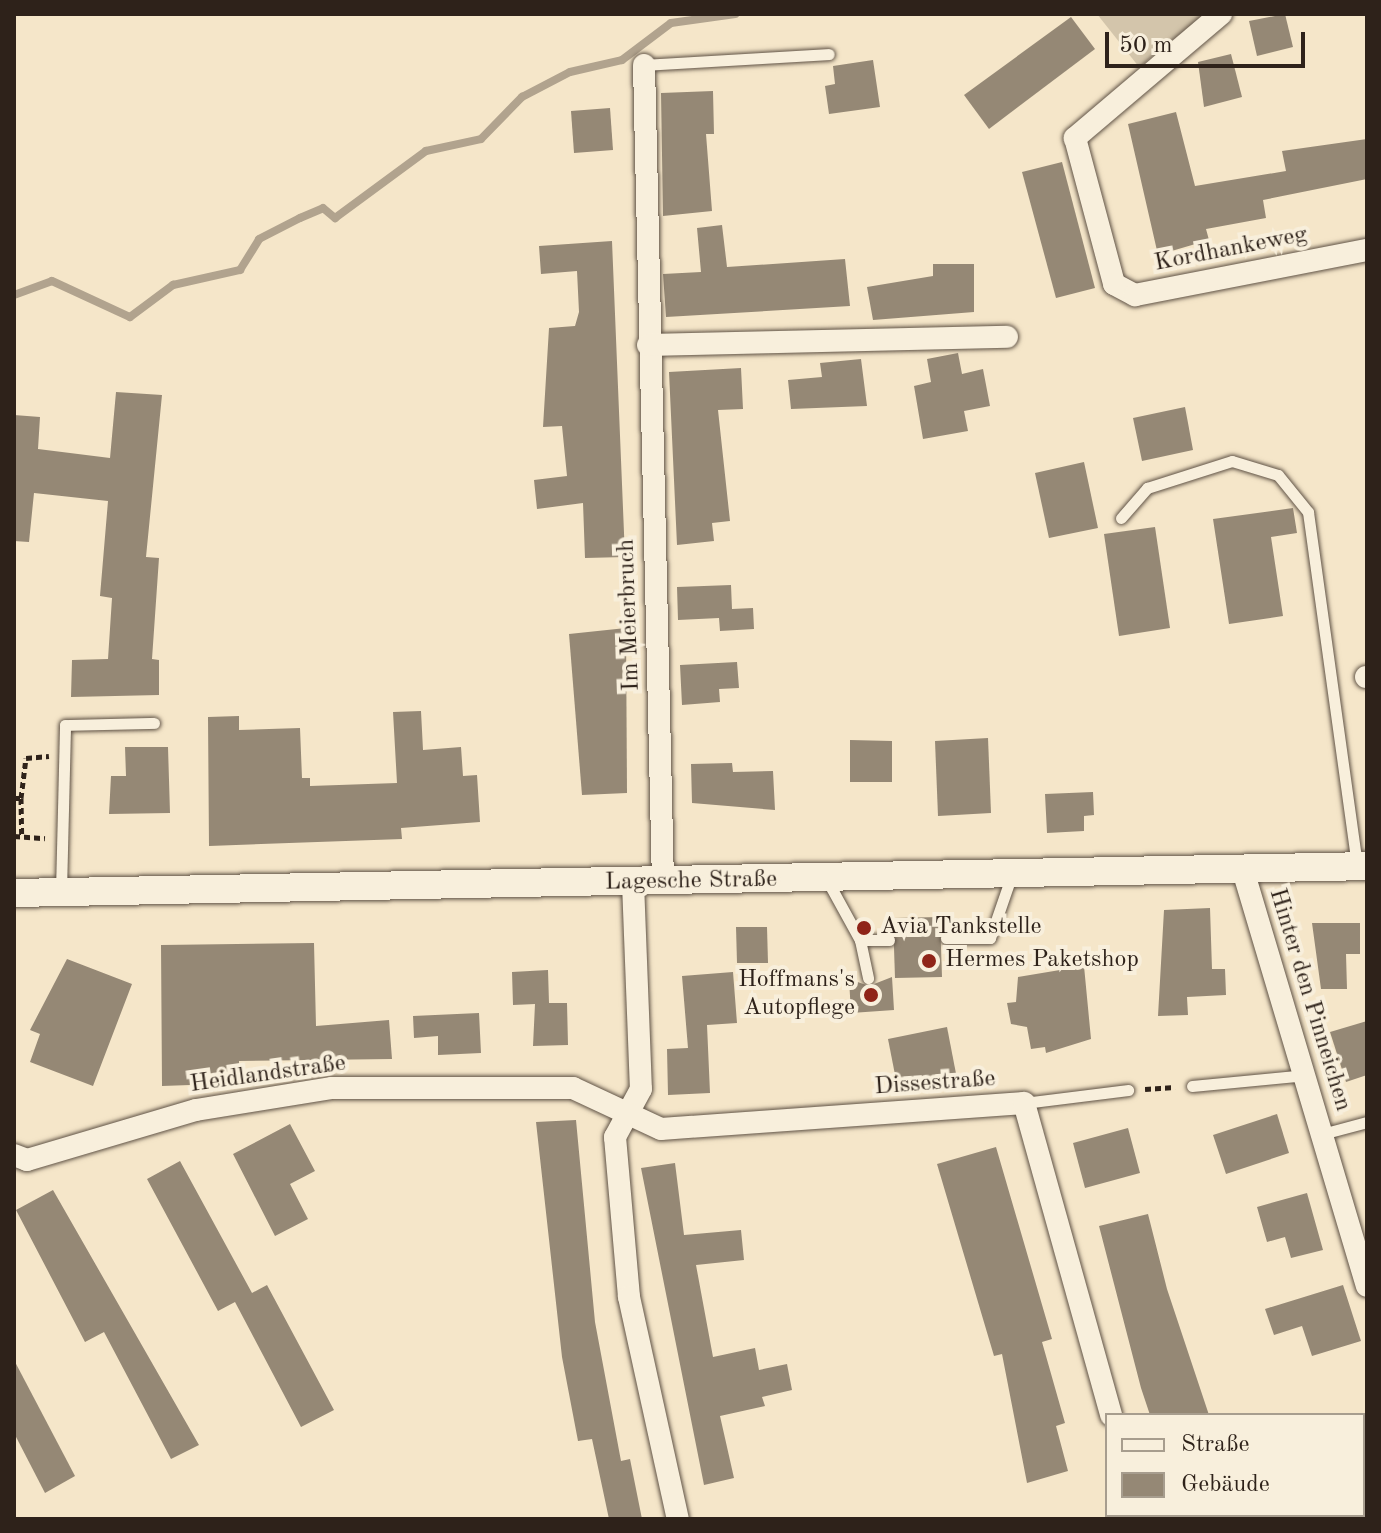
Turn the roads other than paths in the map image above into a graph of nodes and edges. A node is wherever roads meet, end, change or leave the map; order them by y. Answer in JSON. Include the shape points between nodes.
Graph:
{"nodes":[{"id":1,"x":1221,"y":14,"type":"edge"},
{"id":2,"x":829,"y":54,"type":"dead end"},
{"id":3,"x":644,"y":65,"type":"joint"},
{"id":4,"x":1367,"y":250,"type":"edge"},
{"id":5,"x":1007,"y":337,"type":"dead end"},
{"id":6,"x":648,"y":345,"type":"junction"},
{"id":7,"x":1121,"y":518,"type":"dead end"},
{"id":8,"x":154,"y":723,"type":"dead end"},
{"id":9,"x":1362,"y":866,"type":"edge"},
{"id":10,"x":1242,"y":867,"type":"junction"},
{"id":11,"x":1012,"y":874,"type":"junction"},
{"id":12,"x":827,"y":880,"type":"junction"},
{"id":13,"x":633,"y":883,"type":"junction"},
{"id":14,"x":663,"y":883,"type":"junction"},
{"id":15,"x":61,"y":892,"type":"junction"},
{"id":16,"x":14,"y":893,"type":"edge"},
{"id":17,"x":946,"y":938,"type":"dead end"},
{"id":18,"x":860,"y":940,"type":"junction"},
{"id":19,"x":889,"y":940,"type":"dead end"},
{"id":20,"x":868,"y":978,"type":"dead end"},
{"id":21,"x":1306,"y":1075,"type":"junction"},
{"id":22,"x":1192,"y":1086,"type":"road end"},
{"id":23,"x":1128,"y":1090,"type":"road end"},
{"id":24,"x":1024,"y":1103,"type":"junction"},
{"id":25,"x":628,"y":1111,"type":"junction"},
{"id":26,"x":1367,"y":1122,"type":"edge"},
{"id":27,"x":1322,"y":1134,"type":"junction"},
{"id":28,"x":14,"y":1155,"type":"edge"},
{"id":29,"x":1363,"y":1258,"type":"edge"},
{"id":30,"x":1367,"y":1286,"type":"edge"},
{"id":31,"x":1110,"y":1413,"type":"edge"},
{"id":32,"x":678,"y":1519,"type":"edge"}],
"edges":[{"from":1,"to":4,"type":"street","name":"Kordhankeweg","via":[[1075,138],[1114,284],[1135,295]]},
{"from":2,"to":3,"type":"lane"},
{"from":3,"to":6,"type":"street","name":"Im Meierbruch"},
{"from":5,"to":6,"type":"street"},
{"from":6,"to":14,"type":"street","name":"Im Meierbruch"},
{"from":7,"to":9,"type":"lane","via":[[1147,488],[1232,461],[1278,475],[1308,512]]},
{"from":8,"to":15,"type":"lane","via":[[65,725]]},
{"from":9,"to":10,"type":"street","name":"Lagesche Straße"},
{"from":10,"to":11,"type":"street","name":"Lagesche Straße"},
{"from":10,"to":21,"type":"street","name":"Hinter den Pinneichen"},
{"from":11,"to":12,"type":"street","name":"Lagesche Straße"},
{"from":11,"to":17,"type":"lane","via":[[990,938]]},
{"from":12,"to":14,"type":"street","name":"Lagesche Straße"},
{"from":12,"to":18,"type":"lane"},
{"from":13,"to":14,"type":"street","name":"Lagesche Straße"},
{"from":13,"to":15,"type":"street","name":"Lagesche Straße"},
{"from":13,"to":25,"type":"street","via":[[641,1089]]},
{"from":15,"to":16,"type":"street","name":"Lagesche Straße"},
{"from":18,"to":19,"type":"lane"},
{"from":18,"to":20,"type":"lane"},
{"from":21,"to":22,"type":"lane"},
{"from":21,"to":27,"type":"street","name":"Hinter den Pinneichen"},
{"from":23,"to":24,"type":"lane"},
{"from":24,"to":25,"type":"street","name":"Dissestraße","via":[[661,1129]]},
{"from":24,"to":31,"type":"street","name":"Dissestraße"},
{"from":25,"to":28,"type":"street","name":"Heidlandstraße","via":[[573,1088],[332,1088],[196,1110],[27,1160]]},
{"from":25,"to":32,"type":"street","via":[[615,1137],[629,1297]]},
{"from":26,"to":27,"type":"lane"},
{"from":27,"to":29,"type":"street","name":"Hinter den Pinneichen"},
{"from":29,"to":30,"type":"street","name":"Hinter den Pinneichen"}]}
